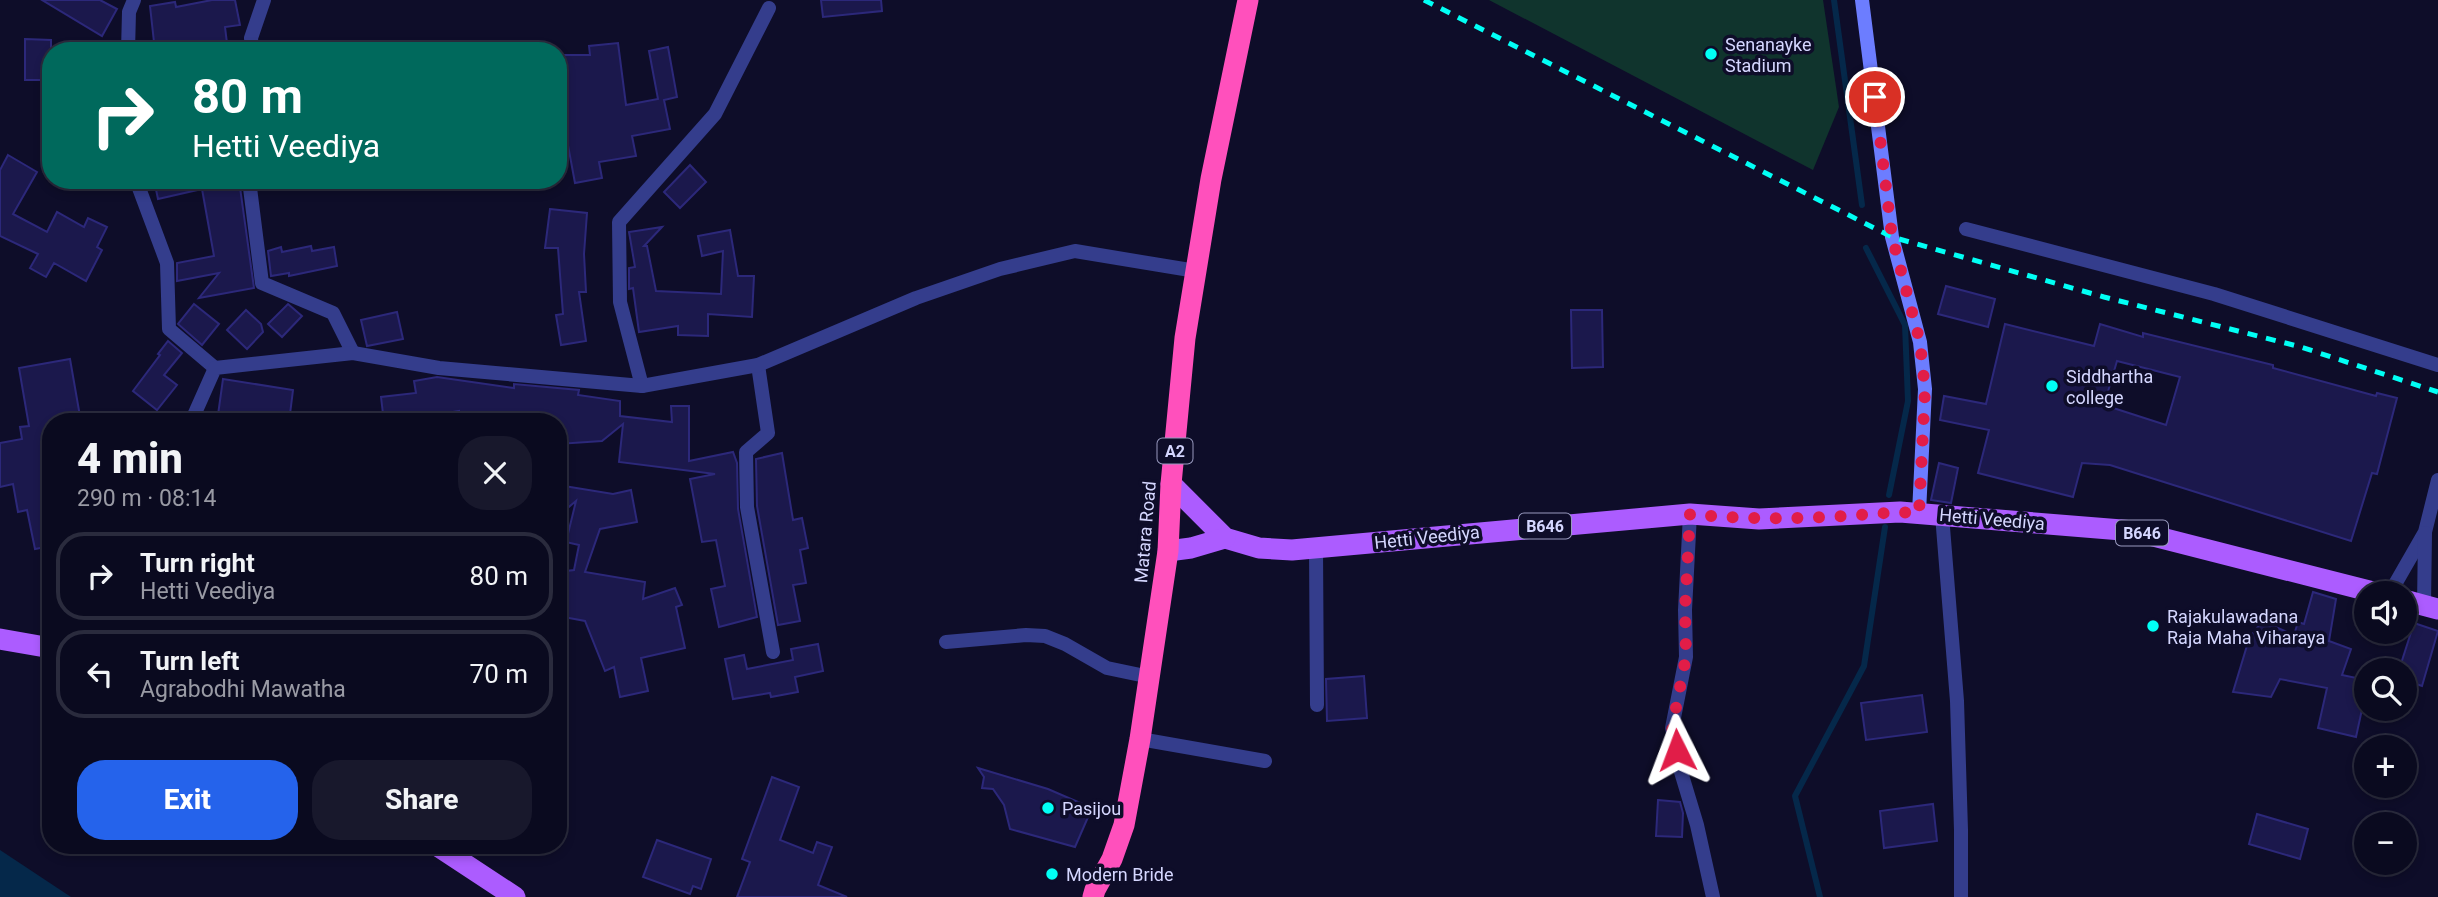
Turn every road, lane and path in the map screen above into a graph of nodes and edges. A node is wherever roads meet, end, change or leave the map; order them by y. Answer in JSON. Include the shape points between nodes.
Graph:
{"nodes":[{"id":1,"x":134,"y":0,"type":"edge"},
{"id":2,"x":264,"y":0,"type":"edge"},
{"id":3,"x":1862,"y":0,"type":"edge"},
{"id":4,"x":1243,"y":1,"type":"edge"},
{"id":5,"x":769,"y":8,"type":"dead end"},
{"id":6,"x":128,"y":42,"type":"edge"},
{"id":7,"x":251,"y":42,"type":"edge"},
{"id":8,"x":139,"y":189,"type":"edge"},
{"id":9,"x":250,"y":189,"type":"edge"},
{"id":10,"x":1966,"y":229,"type":"dead end"},
{"id":11,"x":1196,"y":271,"type":"junction"},
{"id":12,"x":353,"y":353,"type":"junction"},
{"id":13,"x":758,"y":365,"type":"junction"},
{"id":14,"x":2438,"y":365,"type":"edge"},
{"id":15,"x":215,"y":368,"type":"junction"},
{"id":16,"x":642,"y":386,"type":"junction"},
{"id":17,"x":195,"y":413,"type":"edge"},
{"id":18,"x":2438,"y":480,"type":"edge"},
{"id":19,"x":1171,"y":484,"type":"junction"},
{"id":20,"x":1910,"y":512,"type":"junction"},
{"id":21,"x":1690,"y":514,"type":"junction"},
{"id":22,"x":1942,"y":514,"type":"junction"},
{"id":23,"x":2425,"y":531,"type":"junction"},
{"id":24,"x":1225,"y":538,"type":"junction"},
{"id":25,"x":1316,"y":548,"type":"junction"},
{"id":26,"x":1168,"y":551,"type":"junction"},
{"id":27,"x":2397,"y":581,"type":"edge"},
{"id":28,"x":2354,"y":587,"type":"edge"},
{"id":29,"x":2422,"y":604,"type":"edge"},
{"id":30,"x":0,"y":639,"type":"edge"},
{"id":31,"x":946,"y":642,"type":"dead end"},
{"id":32,"x":42,"y":646,"type":"edge"},
{"id":33,"x":772,"y":652,"type":"dead end"},
{"id":34,"x":1150,"y":677,"type":"junction"},
{"id":35,"x":1317,"y":705,"type":"dead end"},
{"id":36,"x":1140,"y":739,"type":"junction"},
{"id":37,"x":1265,"y":761,"type":"dead end"},
{"id":38,"x":450,"y":854,"type":"edge"},
{"id":39,"x":515,"y":897,"type":"edge"},
{"id":40,"x":1093,"y":897,"type":"edge"},
{"id":41,"x":1713,"y":897,"type":"edge"},
{"id":42,"x":1961,"y":897,"type":"edge"}],
"edges":[{"from":1,"to":6,"type":"street"},
{"from":2,"to":7,"type":"street"},
{"from":3,"to":20,"type":"street","via":[[1892,237],[1920,342],[1925,390]]},
{"from":4,"to":11,"type":"highway","name":"Matara Road","number":"A2"},
{"from":5,"to":16,"type":"street","via":[[715,114],[619,222],[620,302]]},
{"from":8,"to":15,"type":"street","via":[[167,262],[169,329]]},
{"from":9,"to":12,"type":"street","via":[[262,283],[333,313]]},
{"from":10,"to":14,"type":"street","via":[[2214,294]]},
{"from":11,"to":13,"type":"street","via":[[1076,251],[1000,269],[928,294]]},
{"from":11,"to":19,"type":"highway","name":"Matara Road","number":"A2"},
{"from":12,"to":15,"type":"street"},
{"from":12,"to":16,"type":"street","via":[[439,368]]},
{"from":13,"to":16,"type":"street"},
{"from":13,"to":33,"type":"street","via":[[768,433],[746,452],[747,507]]},
{"from":15,"to":17,"type":"street"},
{"from":18,"to":23,"type":"street"},
{"from":19,"to":24,"type":"main road","name":"Hetti Veediya","number":"B646"},
{"from":19,"to":26,"type":"highway","name":"Matara Road","number":"A2"},
{"from":20,"to":21,"type":"main road","name":"Hetti Veediya","number":"B646","via":[[1759,519]]},
{"from":20,"to":22,"type":"main road","name":"Hetti Veediya","number":"B646"},
{"from":21,"to":25,"type":"main road","name":"Hetti Veediya","number":"B646"},
{"from":21,"to":41,"type":"street","via":[[1686,657],[1672,728]]},
{"from":22,"to":28,"type":"main road","name":"Hetti Veediya","number":"B646","via":[[2134,531]]},
{"from":22,"to":42,"type":"street","via":[[1957,701]]},
{"from":23,"to":27,"type":"street"},
{"from":23,"to":29,"type":"street"},
{"from":24,"to":25,"type":"main road","name":"Hetti Veediya","number":"B646","via":[[1259,548]]},
{"from":24,"to":26,"type":"main road"},
{"from":25,"to":35,"type":"street"},
{"from":26,"to":34,"type":"highway","name":"Matara Road","number":"A2"},
{"from":30,"to":32,"type":"main road"},
{"from":31,"to":34,"type":"street","via":[[1045,636],[1107,668]]},
{"from":34,"to":36,"type":"highway","name":"Matara Road","number":"A2"},
{"from":36,"to":37,"type":"street"},
{"from":36,"to":40,"type":"highway","name":"Matara Road","number":"A2","via":[[1124,825]]},
{"from":38,"to":39,"type":"main road"}]}
